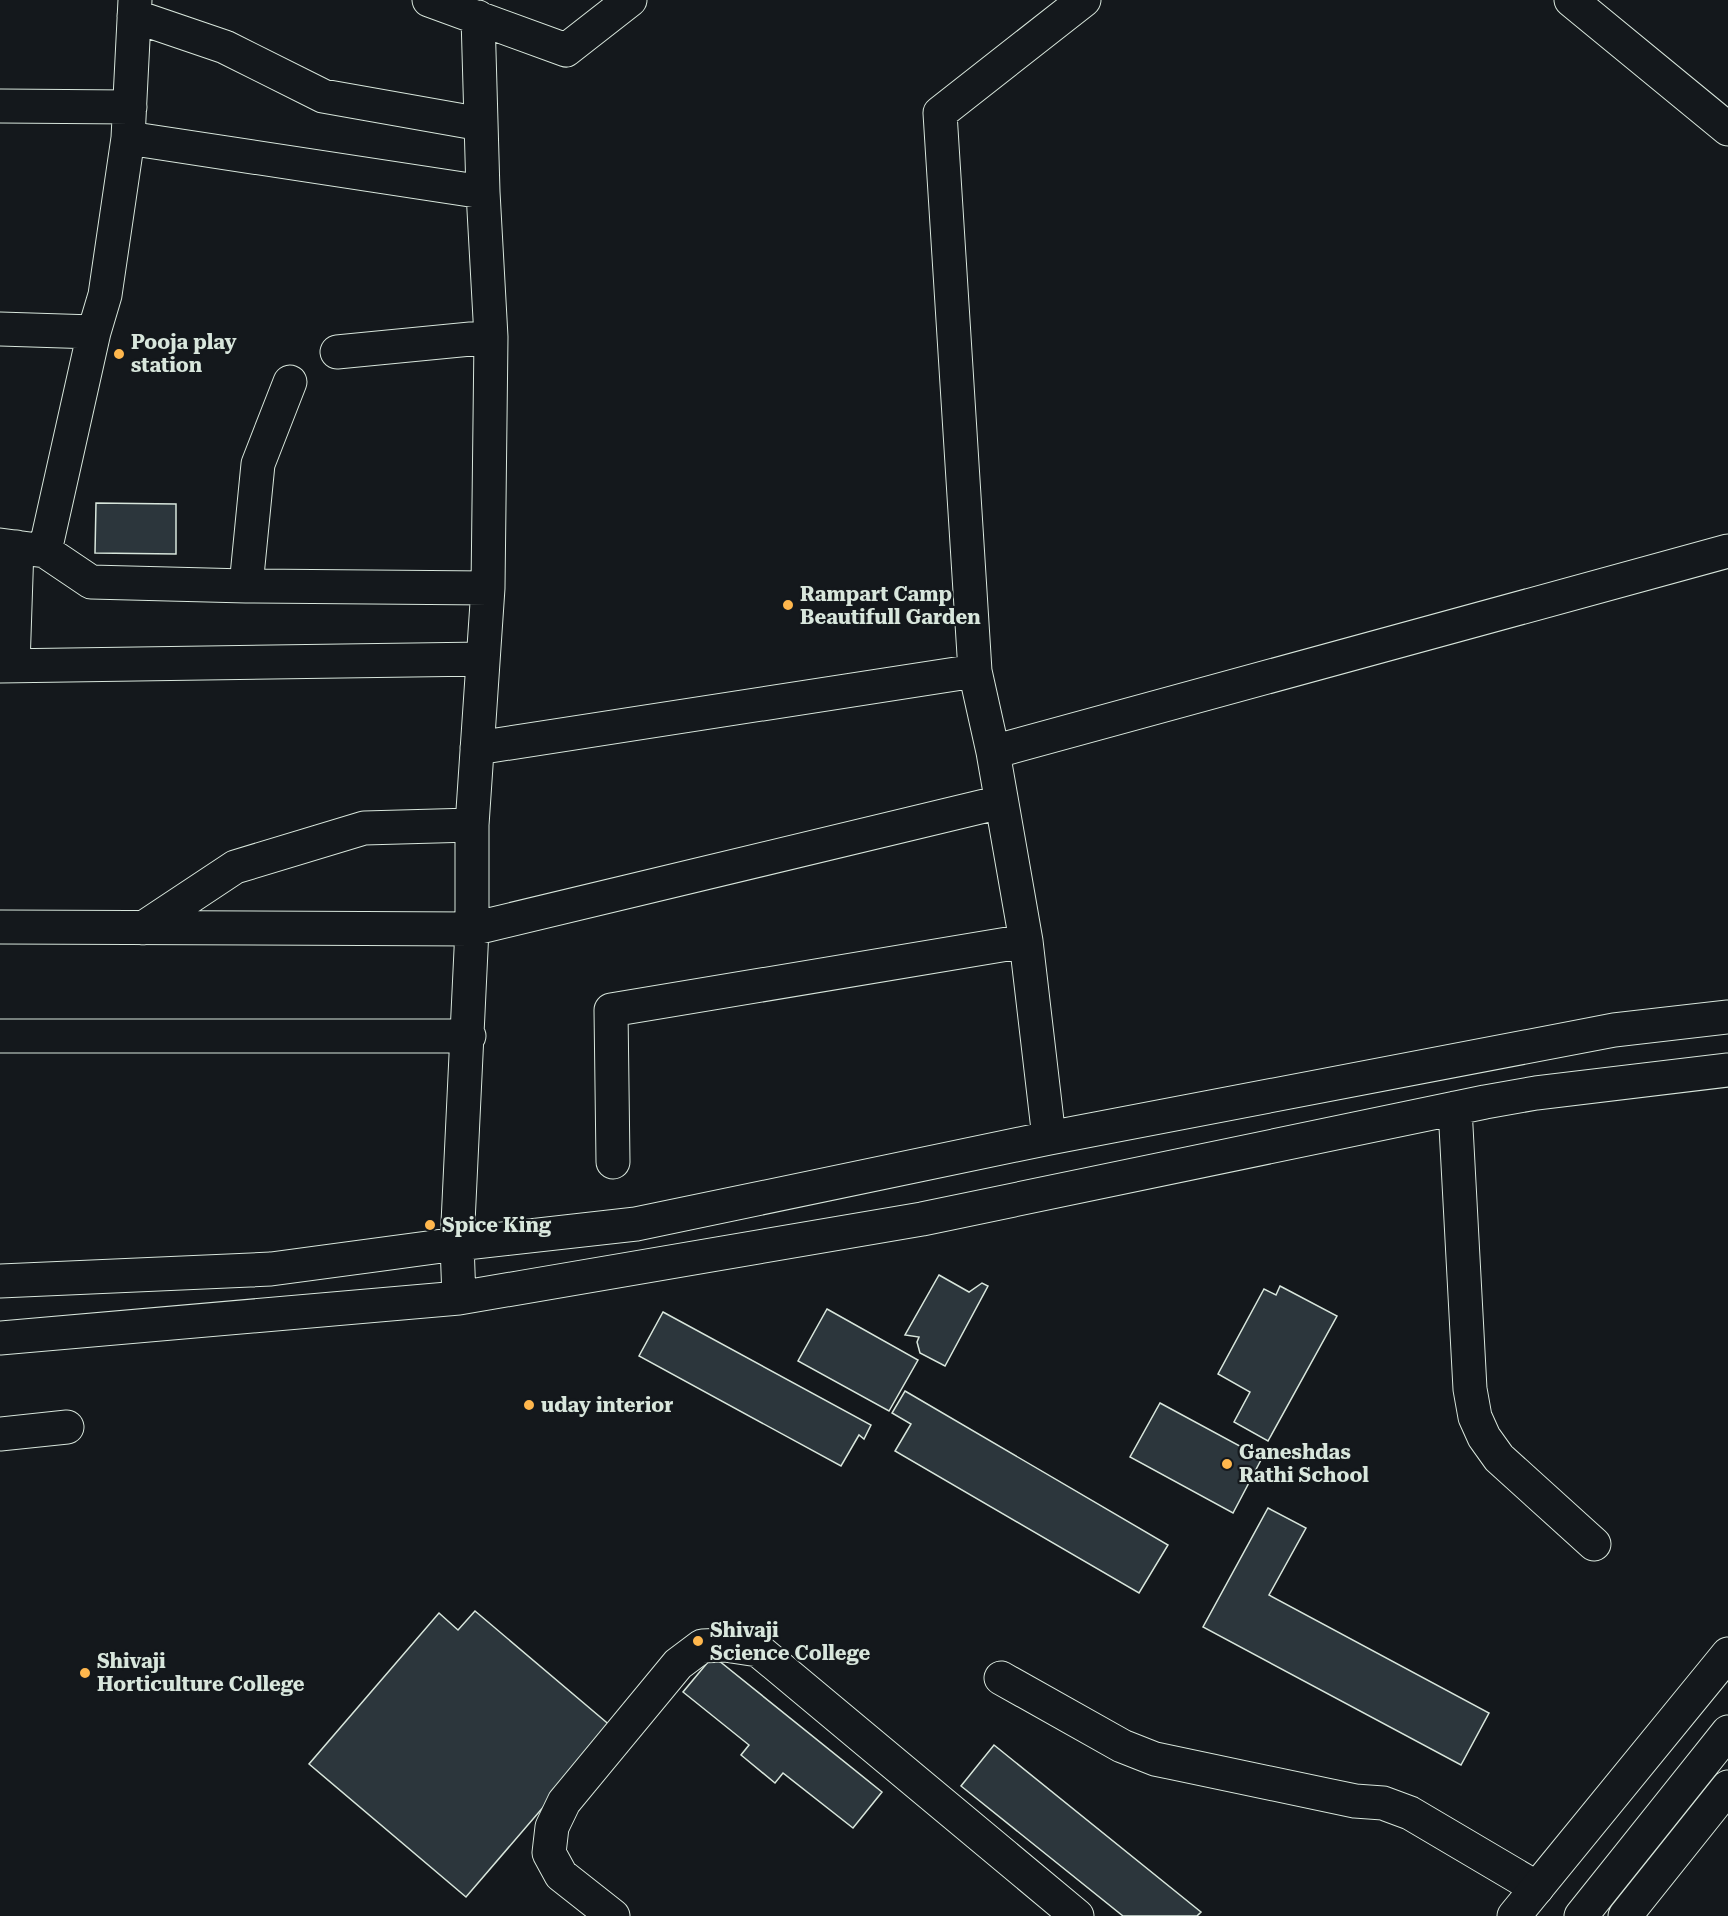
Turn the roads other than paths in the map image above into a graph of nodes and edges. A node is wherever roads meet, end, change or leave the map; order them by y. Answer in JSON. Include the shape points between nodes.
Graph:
{"nodes":[{"id":1,"x":429,"y":0,"type":"edge"},
{"id":2,"x":630,"y":0,"type":"edge"},
{"id":3,"x":1084,"y":0,"type":"edge"},
{"id":4,"x":1571,"y":0,"type":"edge"},
{"id":5,"x":134,"y":8,"type":"edge"},
{"id":6,"x":478,"y":17,"type":"junction"},
{"id":7,"x":0,"y":106,"type":"edge"},
{"id":8,"x":129,"y":123,"type":"junction"},
{"id":9,"x":481,"y":124,"type":"junction"},
{"id":10,"x":1728,"y":129,"type":"edge"},
{"id":11,"x":483,"y":192,"type":"junction"},
{"id":12,"x":0,"y":329,"type":"edge"},
{"id":13,"x":94,"y":332,"type":"junction"},
{"id":14,"x":491,"y":337,"type":"junction"},
{"id":15,"x":337,"y":352,"type":"dead end"},
{"id":16,"x":290,"y":382,"type":"dead end"},
{"id":17,"x":21,"y":548,"type":"edge"},
{"id":18,"x":1728,"y":551,"type":"edge"},
{"id":19,"x":246,"y":586,"type":"junction"},
{"id":20,"x":488,"y":588,"type":"junction"},
{"id":21,"x":483,"y":659,"type":"junction"},
{"id":22,"x":6,"y":666,"type":"edge"},
{"id":23,"x":975,"y":670,"type":"junction"},
{"id":24,"x":477,"y":748,"type":"junction"},
{"id":25,"x":993,"y":752,"type":"junction"},
{"id":26,"x":1001,"y":802,"type":"junction"},
{"id":27,"x":472,"y":825,"type":"junction"},
{"id":28,"x":0,"y":927,"type":"edge"},
{"id":29,"x":143,"y":928,"type":"junction"},
{"id":30,"x":472,"y":929,"type":"junction"},
{"id":31,"x":1026,"y":940,"type":"junction"},
{"id":32,"x":1728,"y":1017,"type":"edge"},
{"id":33,"x":0,"y":1036,"type":"edge"},
{"id":34,"x":469,"y":1036,"type":"junction"},
{"id":35,"x":1728,"y":1070,"type":"edge"},
{"id":36,"x":1267,"y":1096,"type":"junction"},
{"id":37,"x":1455,"y":1108,"type":"junction"},
{"id":38,"x":1049,"y":1138,"type":"junction"},
{"id":39,"x":1278,"y":1145,"type":"junction"},
{"id":40,"x":613,"y":1162,"type":"dead end"},
{"id":41,"x":458,"y":1244,"type":"junction"},
{"id":42,"x":0,"y":1281,"type":"edge"},
{"id":43,"x":459,"y":1298,"type":"junction"},
{"id":44,"x":0,"y":1338,"type":"edge"},
{"id":45,"x":67,"y":1426,"type":"dead end"},
{"id":46,"x":0,"y":1434,"type":"edge"},
{"id":47,"x":1594,"y":1544,"type":"dead end"},
{"id":48,"x":1728,"y":1654,"type":"edge"},
{"id":49,"x":1001,"y":1678,"type":"dead end"},
{"id":50,"x":1728,"y":1732,"type":"edge"},
{"id":51,"x":1728,"y":1787,"type":"edge"},
{"id":52,"x":1537,"y":1888,"type":"junction"},
{"id":53,"x":613,"y":1916,"type":"edge"},
{"id":54,"x":1077,"y":1916,"type":"edge"},
{"id":55,"x":1514,"y":1916,"type":"edge"},
{"id":56,"x":1581,"y":1916,"type":"edge"},
{"id":57,"x":1625,"y":1916,"type":"edge"}],
"edges":[{"from":1,"to":6,"type":"street"},
{"from":2,"to":6,"type":"street","via":[[566,50]]},
{"from":3,"to":23,"type":"street","via":[[940,113]]},
{"from":4,"to":10,"type":"street"},
{"from":5,"to":8,"type":"street"},
{"from":5,"to":9,"type":"street","via":[[225,47],[323,96]]},
{"from":6,"to":9,"type":"street"},
{"from":7,"to":8,"type":"street"},
{"from":8,"to":11,"type":"street"},
{"from":8,"to":13,"type":"street","via":[[105,295]]},
{"from":9,"to":11,"type":"street"},
{"from":11,"to":14,"type":"street"},
{"from":12,"to":13,"type":"street"},
{"from":13,"to":17,"type":"street"},
{"from":14,"to":15,"type":"street"},
{"from":14,"to":20,"type":"street"},
{"from":16,"to":19,"type":"street","via":[[258,464]]},
{"from":17,"to":19,"type":"street","via":[[91,582]]},
{"from":17,"to":22,"type":"street"},
{"from":18,"to":25,"type":"street"},
{"from":19,"to":20,"type":"street"},
{"from":20,"to":21,"type":"street"},
{"from":21,"to":22,"type":"street"},
{"from":21,"to":24,"type":"street"},
{"from":23,"to":24,"type":"street"},
{"from":23,"to":25,"type":"street"},
{"from":24,"to":27,"type":"street"},
{"from":25,"to":26,"type":"street"},
{"from":26,"to":30,"type":"street"},
{"from":26,"to":31,"type":"street"},
{"from":27,"to":29,"type":"street","via":[[364,828],[235,867]]},
{"from":27,"to":30,"type":"street"},
{"from":28,"to":29,"type":"street"},
{"from":29,"to":30,"type":"street"},
{"from":30,"to":34,"type":"street"},
{"from":31,"to":38,"type":"street"},
{"from":31,"to":40,"type":"street","via":[[611,1010]]},
{"from":32,"to":36,"type":"street","via":[[1614,1030]]},
{"from":33,"to":34,"type":"street"},
{"from":34,"to":41,"type":"street"},
{"from":35,"to":37,"type":"street","via":[[1536,1093]]},
{"from":36,"to":38,"type":"street"},
{"from":36,"to":39,"type":"street"},
{"from":37,"to":39,"type":"street"},
{"from":37,"to":47,"type":"street","via":[[1470,1389],[1475,1417],[1499,1458]]},
{"from":38,"to":41,"type":"street","via":[[636,1224]]},
{"from":39,"to":43,"type":"street","via":[[922,1219]]},
{"from":41,"to":42,"type":"street","via":[[271,1269]]},
{"from":41,"to":43,"type":"street"},
{"from":43,"to":44,"type":"street"},
{"from":45,"to":46,"type":"street"},
{"from":48,"to":52,"type":"street"},
{"from":49,"to":52,"type":"street","via":[[1122,1746],[1155,1759],[1355,1801],[1383,1803],[1410,1813]]},
{"from":50,"to":56,"type":"street"},
{"from":51,"to":57,"type":"street"},
{"from":52,"to":55,"type":"street"},
{"from":53,"to":54,"type":"street","via":[[561,1875],[549,1853],[552,1827],[564,1802],[678,1664],[702,1646],[725,1645],[758,1650]]}]}
